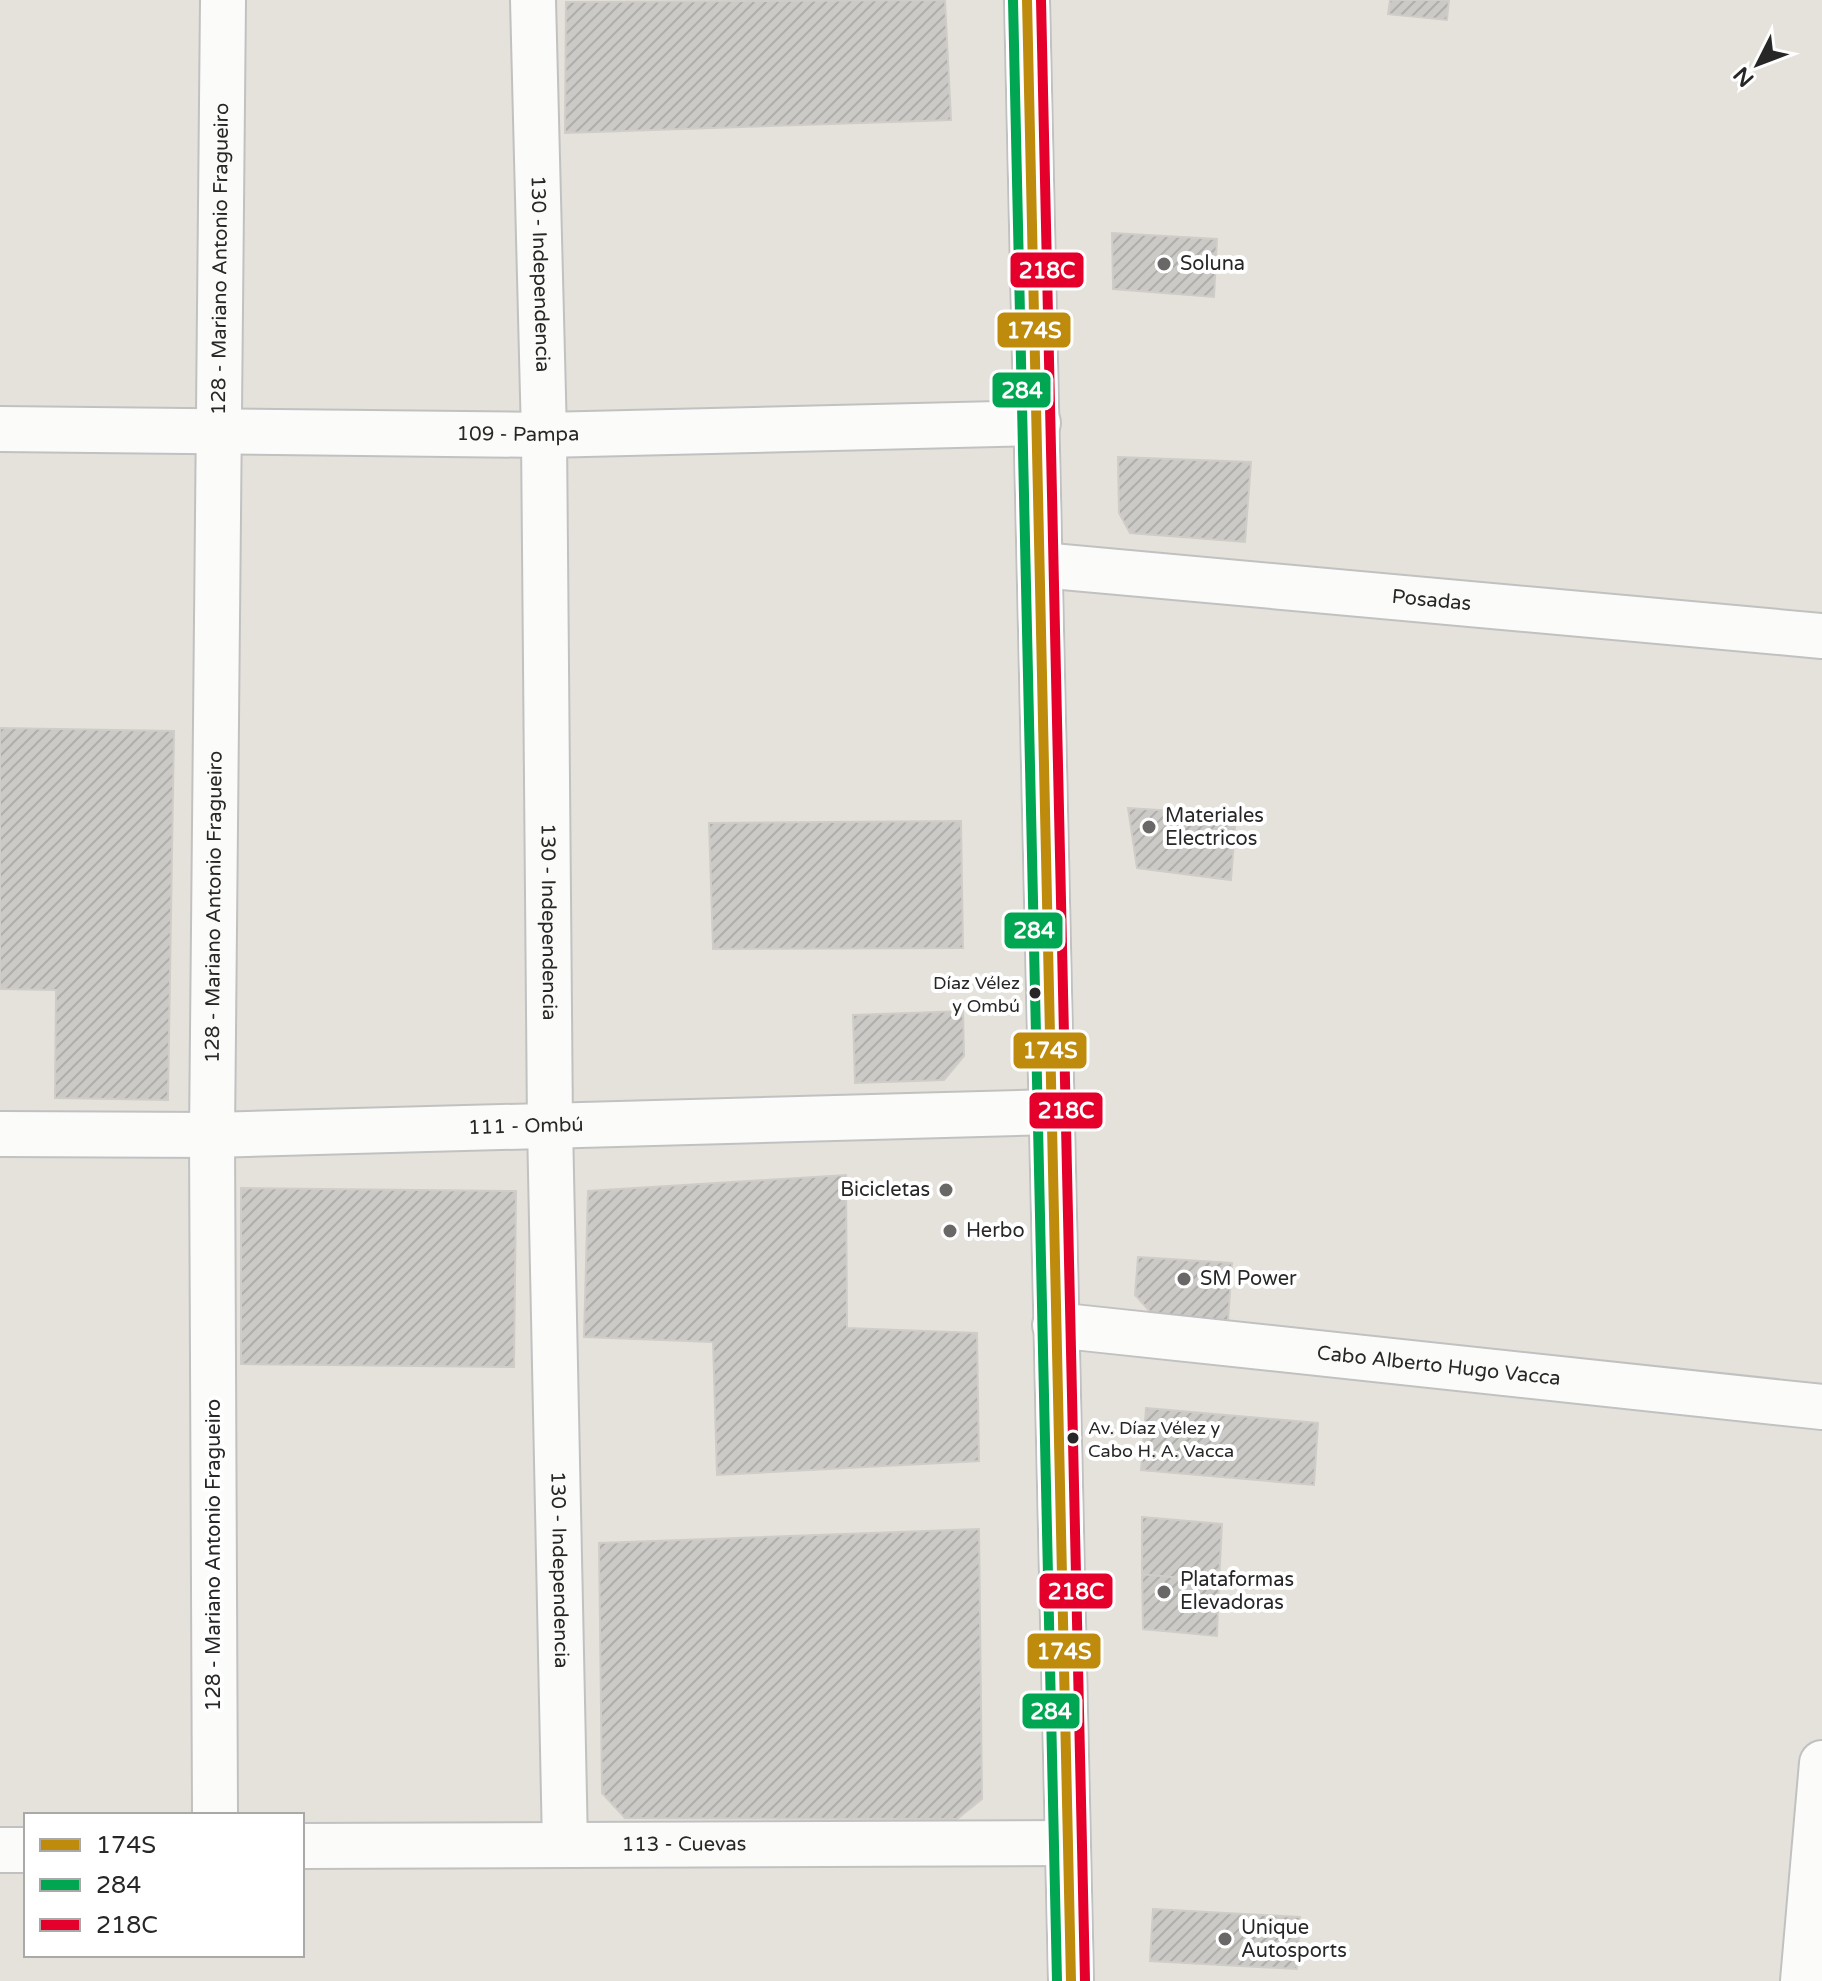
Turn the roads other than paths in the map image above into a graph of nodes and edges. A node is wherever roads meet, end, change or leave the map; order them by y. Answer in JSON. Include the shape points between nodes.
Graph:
{"nodes":[{"id":1,"x":223,"y":0,"type":"edge"},
{"id":2,"x":533,"y":0,"type":"edge"},
{"id":3,"x":1027,"y":0,"type":"edge"},
{"id":4,"x":1038,"y":423,"type":"junction"},
{"id":5,"x":0,"y":429,"type":"edge"},
{"id":6,"x":221,"y":431,"type":"junction"},
{"id":7,"x":544,"y":435,"type":"junction"},
{"id":8,"x":1041,"y":565,"type":"junction"},
{"id":9,"x":1822,"y":636,"type":"edge"},
{"id":10,"x":1052,"y":1112,"type":"junction"},
{"id":11,"x":550,"y":1125,"type":"junction"},
{"id":12,"x":0,"y":1134,"type":"edge"},
{"id":13,"x":212,"y":1135,"type":"junction"},
{"id":14,"x":1055,"y":1325,"type":"junction"},
{"id":15,"x":1822,"y":1407,"type":"edge"},
{"id":16,"x":1822,"y":1763,"type":"edge"},
{"id":17,"x":215,"y":1813,"type":"edge"},
{"id":18,"x":1067,"y":1843,"type":"junction"},
{"id":19,"x":565,"y":1845,"type":"junction"},
{"id":20,"x":304,"y":1846,"type":"edge"},
{"id":21,"x":0,"y":1850,"type":"edge"},
{"id":22,"x":24,"y":1850,"type":"edge"},
{"id":23,"x":1071,"y":1981,"type":"edge"},
{"id":24,"x":1803,"y":1981,"type":"edge"}],
"edges":[{"from":1,"to":6,"type":"street","name":"128 - Mariano Antonio Fragueiro"},
{"from":2,"to":7,"type":"street","name":"130 - Independencia"},
{"from":3,"to":4,"type":"street"},
{"from":4,"to":7,"type":"street","name":"109 - Pampa"},
{"from":4,"to":8,"type":"street"},
{"from":5,"to":6,"type":"street","name":"109 - Pampa"},
{"from":6,"to":7,"type":"street","name":"109 - Pampa"},
{"from":6,"to":13,"type":"street","name":"128 - Mariano Antonio Fragueiro"},
{"from":7,"to":11,"type":"street","name":"130 - Independencia"},
{"from":8,"to":9,"type":"street","name":"Posadas"},
{"from":8,"to":10,"type":"street"},
{"from":10,"to":11,"type":"street","name":"111 - Ombú"},
{"from":10,"to":14,"type":"street"},
{"from":11,"to":13,"type":"street","name":"111 - Ombú"},
{"from":11,"to":19,"type":"street","name":"130 - Independencia"},
{"from":12,"to":13,"type":"street","name":"111 - Ombú"},
{"from":13,"to":17,"type":"street","name":"128 - Mariano Antonio Fragueiro"},
{"from":14,"to":15,"type":"street","name":"Cabo Alberto Hugo Vacca"},
{"from":14,"to":18,"type":"street"},
{"from":16,"to":24,"type":"street"},
{"from":18,"to":19,"type":"street","name":"113 - Cuevas"},
{"from":18,"to":23,"type":"street"},
{"from":19,"to":20,"type":"street","name":"113 - Cuevas"},
{"from":21,"to":22,"type":"street"}]}
